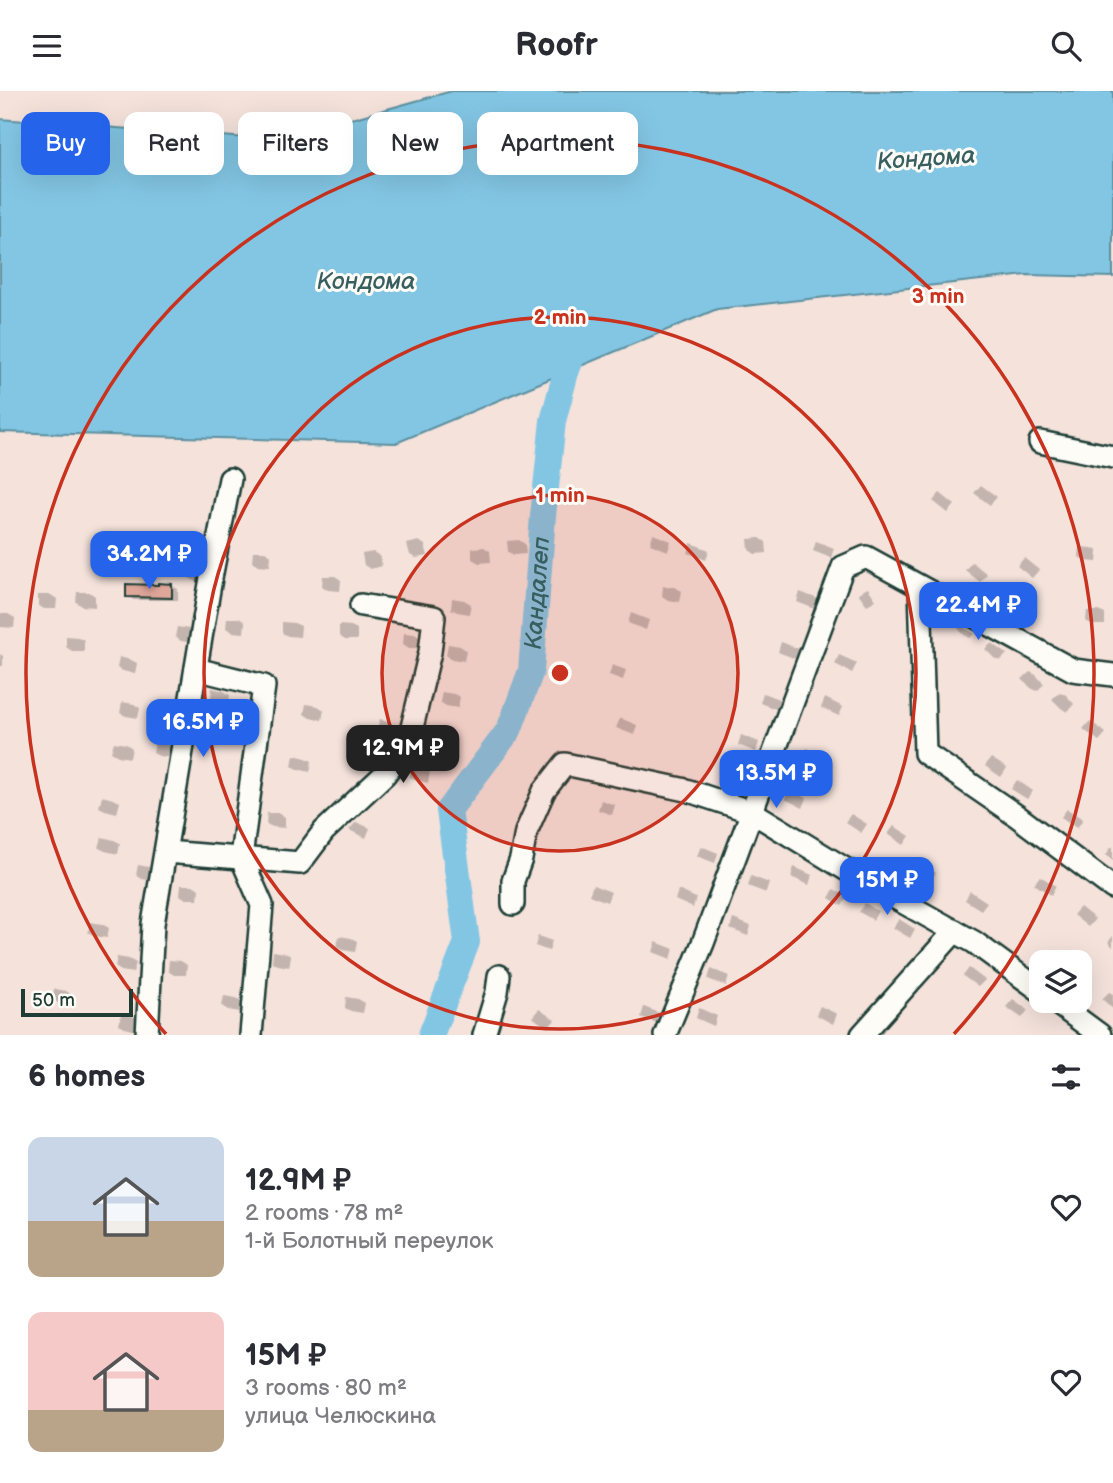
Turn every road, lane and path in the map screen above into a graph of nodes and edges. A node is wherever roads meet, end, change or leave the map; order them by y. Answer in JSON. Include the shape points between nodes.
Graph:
{"nodes":[{"id":1,"x":1040,"y":442,"type":"dead end"},
{"id":2,"x":1113,"y":457,"type":"edge"},
{"id":3,"x":230,"y":479,"type":"dead end"},
{"id":4,"x":920,"y":587,"type":"junction"},
{"id":5,"x":361,"y":605,"type":"dead end"},
{"id":6,"x":196,"y":669,"type":"junction"},
{"id":7,"x":1113,"y":675,"type":"edge"},
{"id":8,"x":752,"y":812,"type":"junction"},
{"id":9,"x":166,"y":852,"type":"junction"},
{"id":10,"x":241,"y":857,"type":"junction"},
{"id":11,"x":1113,"y":888,"type":"edge"},
{"id":12,"x":513,"y":904,"type":"dead end"},
{"id":13,"x":956,"y":931,"type":"junction"},
{"id":14,"x":499,"y":977,"type":"dead end"},
{"id":15,"x":1029,"y":982,"type":"edge"},
{"id":16,"x":1070,"y":1013,"type":"edge"},
{"id":17,"x":147,"y":1035,"type":"edge"},
{"id":18,"x":251,"y":1035,"type":"edge"},
{"id":19,"x":484,"y":1035,"type":"edge"},
{"id":20,"x":666,"y":1035,"type":"edge"},
{"id":21,"x":862,"y":1035,"type":"edge"},
{"id":22,"x":1100,"y":1035,"type":"edge"}],
"edges":[{"from":1,"to":2,"type":"street"},
{"from":3,"to":6,"type":"street"},
{"from":4,"to":7,"type":"street","via":[[1073,670]]},
{"from":4,"to":8,"type":"street","via":[[866,557],[843,567]]},
{"from":4,"to":11,"type":"street","via":[[925,753]]},
{"from":5,"to":10,"type":"street","via":[[433,617],[430,652],[409,740],[385,774],[324,831],[300,863]]},
{"from":6,"to":9,"type":"street"},
{"from":6,"to":10,"type":"street","via":[[264,686]]},
{"from":8,"to":12,"type":"street","via":[[686,790],[565,764],[544,791],[526,832],[513,881]]},
{"from":8,"to":13,"type":"street"},
{"from":8,"to":20,"type":"street"},
{"from":9,"to":10,"type":"street"},
{"from":9,"to":17,"type":"street","via":[[153,924]]},
{"from":10,"to":18,"type":"street","via":[[262,905]]},
{"from":13,"to":15,"type":"street"},
{"from":13,"to":21,"type":"street"},
{"from":14,"to":19,"type":"street"},
{"from":16,"to":22,"type":"street"}]}
